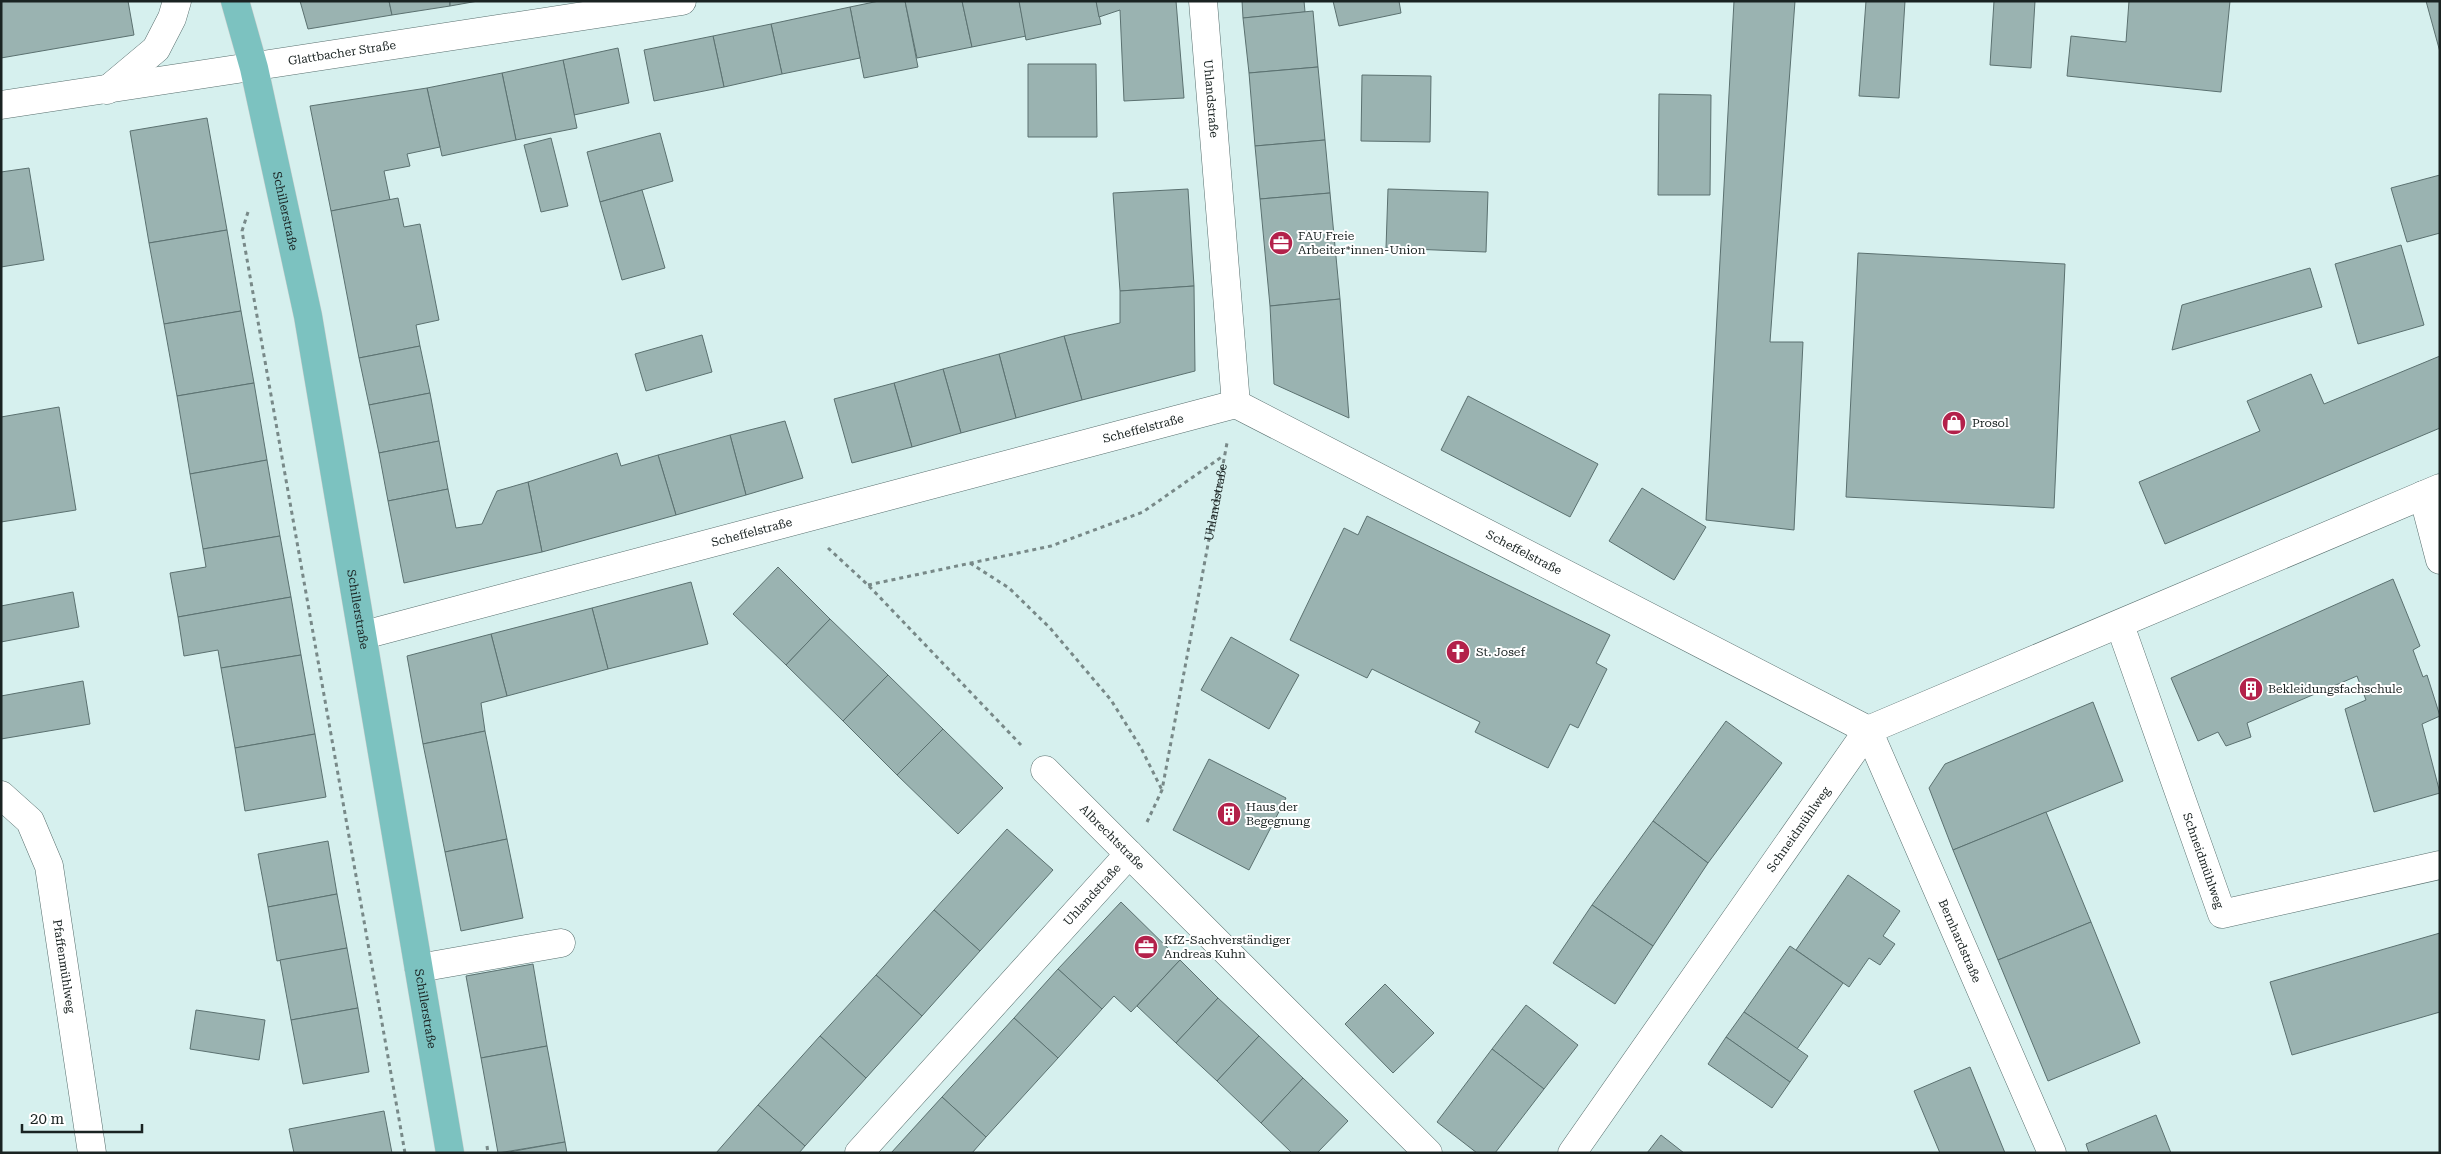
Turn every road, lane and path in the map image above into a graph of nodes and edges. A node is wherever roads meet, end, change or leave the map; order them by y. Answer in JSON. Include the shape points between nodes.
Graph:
{"nodes":[{"id":1,"x":177,"y":1,"type":"edge"},
{"id":2,"x":225,"y":1,"type":"edge"},
{"id":3,"x":235,"y":1,"type":"edge"},
{"id":4,"x":682,"y":1,"type":"edge"},
{"id":5,"x":1203,"y":1,"type":"edge"},
{"id":6,"x":254,"y":68,"type":"junction"},
{"id":7,"x":107,"y":90,"type":"junction"},
{"id":8,"x":1,"y":105,"type":"edge"},
{"id":9,"x":251,"y":204,"type":"dead end"},
{"id":10,"x":1236,"y":404,"type":"junction"},
{"id":11,"x":2432,"y":491,"type":"edge"},
{"id":12,"x":799,"y":520,"type":"junction"},
{"id":13,"x":2440,"y":560,"type":"edge"},
{"id":14,"x":969,"y":563,"type":"junction"},
{"id":15,"x":868,"y":585,"type":"junction"},
{"id":16,"x":2120,"y":625,"type":"junction"},
{"id":17,"x":364,"y":635,"type":"junction"},
{"id":18,"x":1868,"y":730,"type":"junction"},
{"id":19,"x":1045,"y":770,"type":"joint"},
{"id":20,"x":1162,"y":790,"type":"junction"},
{"id":21,"x":1,"y":795,"type":"edge"},
{"id":22,"x":1129,"y":854,"type":"junction"},
{"id":23,"x":2440,"y":865,"type":"edge"},
{"id":24,"x":561,"y":943,"type":"dead end"},
{"id":25,"x":419,"y":968,"type":"junction"},
{"id":26,"x":92,"y":1153,"type":"edge"},
{"id":27,"x":405,"y":1153,"type":"edge"},
{"id":28,"x":450,"y":1153,"type":"edge"},
{"id":29,"x":859,"y":1153,"type":"edge"},
{"id":30,"x":1428,"y":1153,"type":"edge"},
{"id":31,"x":1572,"y":1153,"type":"edge"},
{"id":32,"x":2052,"y":1153,"type":"edge"}],
"edges":[{"from":1,"to":7,"type":"street","via":[[156,48]]},
{"from":2,"to":6,"type":"main road"},
{"from":3,"to":6,"type":"main road"},
{"from":4,"to":6,"type":"street","name":"Glattbacher Straße"},
{"from":5,"to":10,"type":"street","name":"Uhlandstraße"},
{"from":6,"to":7,"type":"street","name":"Glattbacher Straße"},
{"from":6,"to":17,"type":"main road","name":"Schillerstraße","via":[[308,316]]},
{"from":7,"to":8,"type":"street","name":"Glattbacher Straße"},
{"from":9,"to":27,"type":"path","via":[[242,231]]},
{"from":10,"to":12,"type":"street","name":"Scheffelstraße"},
{"from":10,"to":18,"type":"street","name":"Scheffelstraße"},
{"from":11,"to":13,"type":"street"},
{"from":11,"to":16,"type":"street"},
{"from":12,"to":15,"type":"path"},
{"from":12,"to":17,"type":"street","name":"Scheffelstraße"},
{"from":14,"to":15,"type":"path"},
{"from":14,"to":20,"type":"path","via":[[1010,588],[1050,628],[1111,700]]},
{"from":14,"to":20,"type":"path","name":"Uhlandstraße","via":[[1051,546],[1143,512],[1224,456]]},
{"from":15,"to":19,"type":"path"},
{"from":16,"to":18,"type":"street"},
{"from":16,"to":23,"type":"street","name":"Schneidmühlweg","via":[[2222,914]]},
{"from":17,"to":25,"type":"main road","name":"Schillerstraße"},
{"from":18,"to":31,"type":"street","name":"Schneidmühlweg"},
{"from":18,"to":32,"type":"street","name":"Bernhardstraße"},
{"from":19,"to":22,"type":"street","name":"Albrechtstraße"},
{"from":20,"to":22,"type":"path","name":"Uhlandstraße"},
{"from":21,"to":26,"type":"street","name":"Pfaffenmühlweg","via":[[30,821],[50,866]]},
{"from":22,"to":29,"type":"street","name":"Uhlandstraße"},
{"from":22,"to":30,"type":"street","name":"Albrechtstraße"},
{"from":24,"to":25,"type":"street"},
{"from":25,"to":28,"type":"main road","name":"Schillerstraße"}]}
